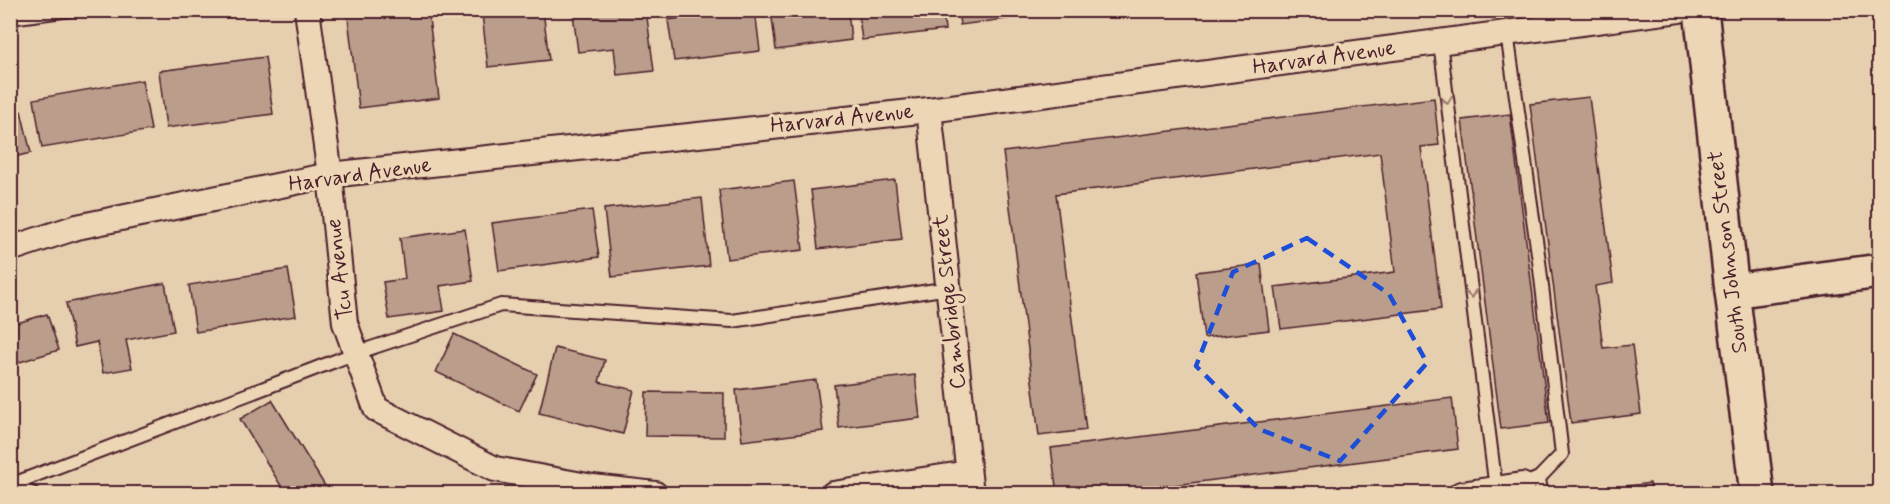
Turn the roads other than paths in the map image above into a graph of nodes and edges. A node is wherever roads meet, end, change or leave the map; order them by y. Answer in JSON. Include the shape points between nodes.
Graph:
{"nodes":[{"id":1,"x":71,"y":10,"type":"edge"},
{"id":2,"x":307,"y":10,"type":"edge"},
{"id":3,"x":1679,"y":10,"type":"edge"},
{"id":4,"x":1701,"y":10,"type":"edge"},
{"id":5,"x":10,"y":18,"type":"edge"},
{"id":6,"x":1508,"y":33,"type":"junction"},
{"id":7,"x":1440,"y":42,"type":"junction"},
{"id":8,"x":929,"y":110,"type":"junction"},
{"id":9,"x":330,"y":175,"type":"junction"},
{"id":10,"x":10,"y":249,"type":"edge"},
{"id":11,"x":1880,"y":271,"type":"edge"},
{"id":12,"x":949,"y":288,"type":"junction"},
{"id":13,"x":1732,"y":291,"type":"junction"},
{"id":14,"x":356,"y":353,"type":"junction"},
{"id":15,"x":969,"y":483,"type":"edge"},
{"id":16,"x":11,"y":485,"type":"edge"},
{"id":17,"x":1534,"y":486,"type":"edge"},
{"id":18,"x":1496,"y":489,"type":"junction"},
{"id":19,"x":34,"y":494,"type":"edge"},
{"id":20,"x":655,"y":494,"type":"edge"},
{"id":21,"x":833,"y":494,"type":"edge"},
{"id":22,"x":1461,"y":494,"type":"edge"},
{"id":23,"x":1757,"y":494,"type":"edge"}],
"edges":[{"from":1,"to":5,"type":"lane"},
{"from":2,"to":9,"type":"street","name":"Tcu Avenue"},
{"from":3,"to":6,"type":"street","name":"Harvard Avenue"},
{"from":4,"to":13,"type":"main road","name":"South Johnson Street"},
{"from":6,"to":7,"type":"street","name":"Harvard Avenue"},
{"from":6,"to":17,"type":"lane","via":[[1562,454]]},
{"from":7,"to":8,"type":"street","name":"Harvard Avenue"},
{"from":7,"to":18,"type":"lane","one_way":true},
{"from":8,"to":9,"type":"street","name":"Harvard Avenue"},
{"from":8,"to":12,"type":"street","name":"Cambridge Street"},
{"from":9,"to":10,"type":"street","name":"Harvard Avenue","via":[[77,227]]},
{"from":9,"to":14,"type":"street","name":"Tcu Avenue","via":[[345,323]]},
{"from":11,"to":13,"type":"main road"},
{"from":12,"to":14,"type":"lane","via":[[732,321],[501,305]]},
{"from":12,"to":15,"type":"street","name":"Cambridge Street"},
{"from":13,"to":23,"type":"main road","name":"South Johnson Street"},
{"from":14,"to":16,"type":"lane"},
{"from":14,"to":20,"type":"street","name":"Tcu Avenue","via":[[376,409],[495,469]]},
{"from":15,"to":21,"type":"street"},
{"from":16,"to":19,"type":"lane"},
{"from":17,"to":18,"type":"street"},
{"from":18,"to":22,"type":"street"}]}
